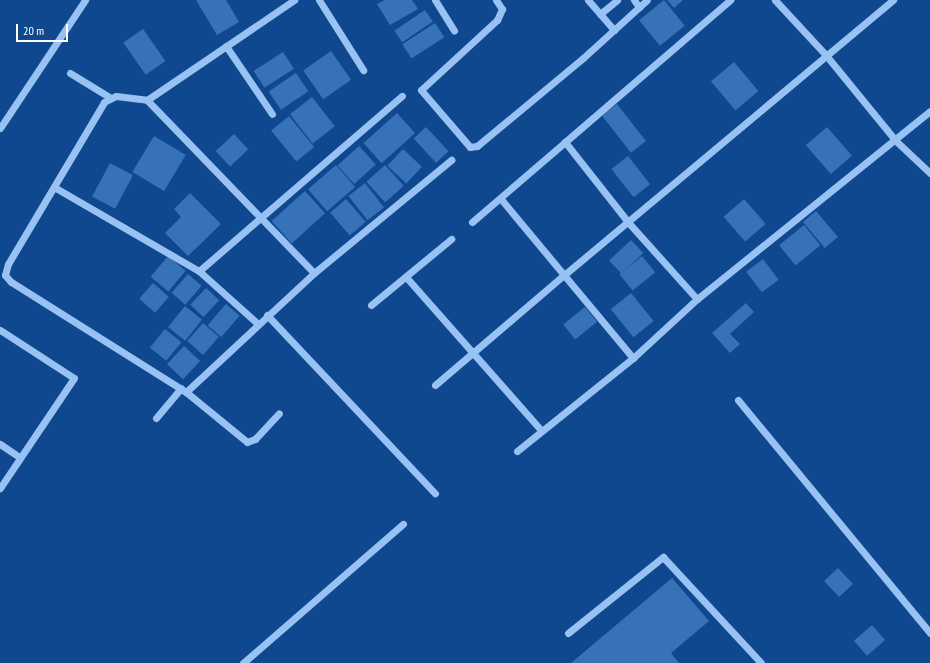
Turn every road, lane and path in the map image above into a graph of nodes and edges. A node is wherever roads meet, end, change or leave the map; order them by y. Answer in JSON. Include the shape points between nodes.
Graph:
{"nodes":[{"id":1,"x":85,"y":0,"type":"edge"},
{"id":2,"x":294,"y":0,"type":"edge"},
{"id":3,"x":319,"y":0,"type":"edge"},
{"id":4,"x":435,"y":0,"type":"edge"},
{"id":5,"x":496,"y":0,"type":"edge"},
{"id":6,"x":588,"y":0,"type":"edge"},
{"id":7,"x":617,"y":0,"type":"edge"},
{"id":8,"x":634,"y":0,"type":"edge"},
{"id":9,"x":647,"y":0,"type":"edge"},
{"id":10,"x":730,"y":0,"type":"edge"},
{"id":11,"x":775,"y":0,"type":"edge"},
{"id":12,"x":893,"y":0,"type":"edge"},
{"id":13,"x":639,"y":7,"type":"junction"},
{"id":14,"x":600,"y":14,"type":"junction"},
{"id":15,"x":454,"y":30,"type":"dead end"},
{"id":16,"x":614,"y":30,"type":"junction"},
{"id":17,"x":226,"y":46,"type":"junction"},
{"id":18,"x":825,"y":54,"type":"junction"},
{"id":19,"x":363,"y":70,"type":"dead end"},
{"id":20,"x":70,"y":73,"type":"dead end"},
{"id":21,"x":402,"y":96,"type":"dead end"},
{"id":22,"x":109,"y":97,"type":"junction"},
{"id":23,"x":147,"y":100,"type":"junction"},
{"id":24,"x":930,"y":111,"type":"edge"},
{"id":25,"x":272,"y":114,"type":"dead end"},
{"id":26,"x":0,"y":128,"type":"edge"},
{"id":27,"x":896,"y":141,"type":"junction"},
{"id":28,"x":565,"y":142,"type":"junction"},
{"id":29,"x":451,"y":160,"type":"dead end"},
{"id":30,"x":930,"y":174,"type":"edge"},
{"id":31,"x":54,"y":187,"type":"junction"},
{"id":32,"x":501,"y":199,"type":"junction"},
{"id":33,"x":260,"y":215,"type":"junction"},
{"id":34,"x":472,"y":222,"type":"dead end"},
{"id":35,"x":628,"y":222,"type":"junction"},
{"id":36,"x":451,"y":239,"type":"dead end"},
{"id":37,"x":199,"y":271,"type":"junction"},
{"id":38,"x":314,"y":273,"type":"junction"},
{"id":39,"x":564,"y":275,"type":"junction"},
{"id":40,"x":406,"y":277,"type":"junction"},
{"id":41,"x":697,"y":299,"type":"junction"},
{"id":42,"x":371,"y":306,"type":"dead end"},
{"id":43,"x":267,"y":315,"type":"junction"},
{"id":44,"x":257,"y":323,"type":"junction"},
{"id":45,"x":0,"y":330,"type":"edge"},
{"id":46,"x":473,"y":353,"type":"junction"},
{"id":47,"x":633,"y":358,"type":"junction"},
{"id":48,"x":435,"y":385,"type":"dead end"},
{"id":49,"x":183,"y":390,"type":"junction"},
{"id":50,"x":738,"y":400,"type":"dead end"},
{"id":51,"x":279,"y":413,"type":"dead end"},
{"id":52,"x":156,"y":418,"type":"dead end"},
{"id":53,"x":542,"y":431,"type":"junction"},
{"id":54,"x":0,"y":444,"type":"edge"},
{"id":55,"x":517,"y":451,"type":"dead end"},
{"id":56,"x":19,"y":456,"type":"junction"},
{"id":57,"x":0,"y":488,"type":"edge"},
{"id":58,"x":435,"y":493,"type":"dead end"},
{"id":59,"x":403,"y":524,"type":"dead end"},
{"id":60,"x":568,"y":633,"type":"dead end"},
{"id":61,"x":930,"y":633,"type":"edge"},
{"id":62,"x":243,"y":663,"type":"edge"},
{"id":63,"x":761,"y":663,"type":"edge"}],
"edges":[{"from":1,"to":26,"type":"street"},
{"from":2,"to":17,"type":"street"},
{"from":3,"to":19,"type":"street"},
{"from":4,"to":15,"type":"street"},
{"from":5,"to":16,"type":"street","via":[[502,9],[497,20],[421,90],[470,147],[477,146]]},
{"from":6,"to":14,"type":"street"},
{"from":7,"to":14,"type":"street"},
{"from":8,"to":13,"type":"street"},
{"from":9,"to":13,"type":"street"},
{"from":10,"to":28,"type":"street"},
{"from":11,"to":18,"type":"street"},
{"from":12,"to":18,"type":"street"},
{"from":13,"to":16,"type":"street"},
{"from":14,"to":16,"type":"street"},
{"from":17,"to":23,"type":"street"},
{"from":17,"to":25,"type":"street"},
{"from":18,"to":27,"type":"street"},
{"from":18,"to":35,"type":"street"},
{"from":20,"to":22,"type":"street"},
{"from":21,"to":33,"type":"street"},
{"from":22,"to":23,"type":"street"},
{"from":22,"to":31,"type":"street"},
{"from":23,"to":33,"type":"street"},
{"from":24,"to":27,"type":"street"},
{"from":27,"to":30,"type":"street"},
{"from":27,"to":41,"type":"street"},
{"from":28,"to":32,"type":"street"},
{"from":28,"to":35,"type":"street"},
{"from":29,"to":38,"type":"street"},
{"from":31,"to":37,"type":"street"},
{"from":31,"to":49,"type":"street","via":[[8,264],[5,275],[11,282]]},
{"from":32,"to":34,"type":"street"},
{"from":32,"to":39,"type":"street"},
{"from":33,"to":37,"type":"street"},
{"from":33,"to":38,"type":"street"},
{"from":35,"to":39,"type":"street"},
{"from":35,"to":41,"type":"street"},
{"from":36,"to":40,"type":"street"},
{"from":37,"to":44,"type":"street"},
{"from":38,"to":43,"type":"street"},
{"from":39,"to":46,"type":"street"},
{"from":39,"to":47,"type":"street"},
{"from":40,"to":42,"type":"street"},
{"from":40,"to":46,"type":"street"},
{"from":41,"to":47,"type":"street"},
{"from":43,"to":44,"type":"street"},
{"from":43,"to":58,"type":"street"},
{"from":44,"to":49,"type":"street"},
{"from":45,"to":56,"type":"street","via":[[74,378]]},
{"from":46,"to":48,"type":"street"},
{"from":46,"to":53,"type":"street"},
{"from":47,"to":53,"type":"street"},
{"from":49,"to":51,"type":"street","via":[[247,442],[255,439]]},
{"from":49,"to":52,"type":"street"},
{"from":50,"to":61,"type":"street"},
{"from":53,"to":55,"type":"street"},
{"from":54,"to":56,"type":"street"},
{"from":56,"to":57,"type":"street"},
{"from":59,"to":62,"type":"street"},
{"from":60,"to":63,"type":"street","via":[[664,557]]}]}
